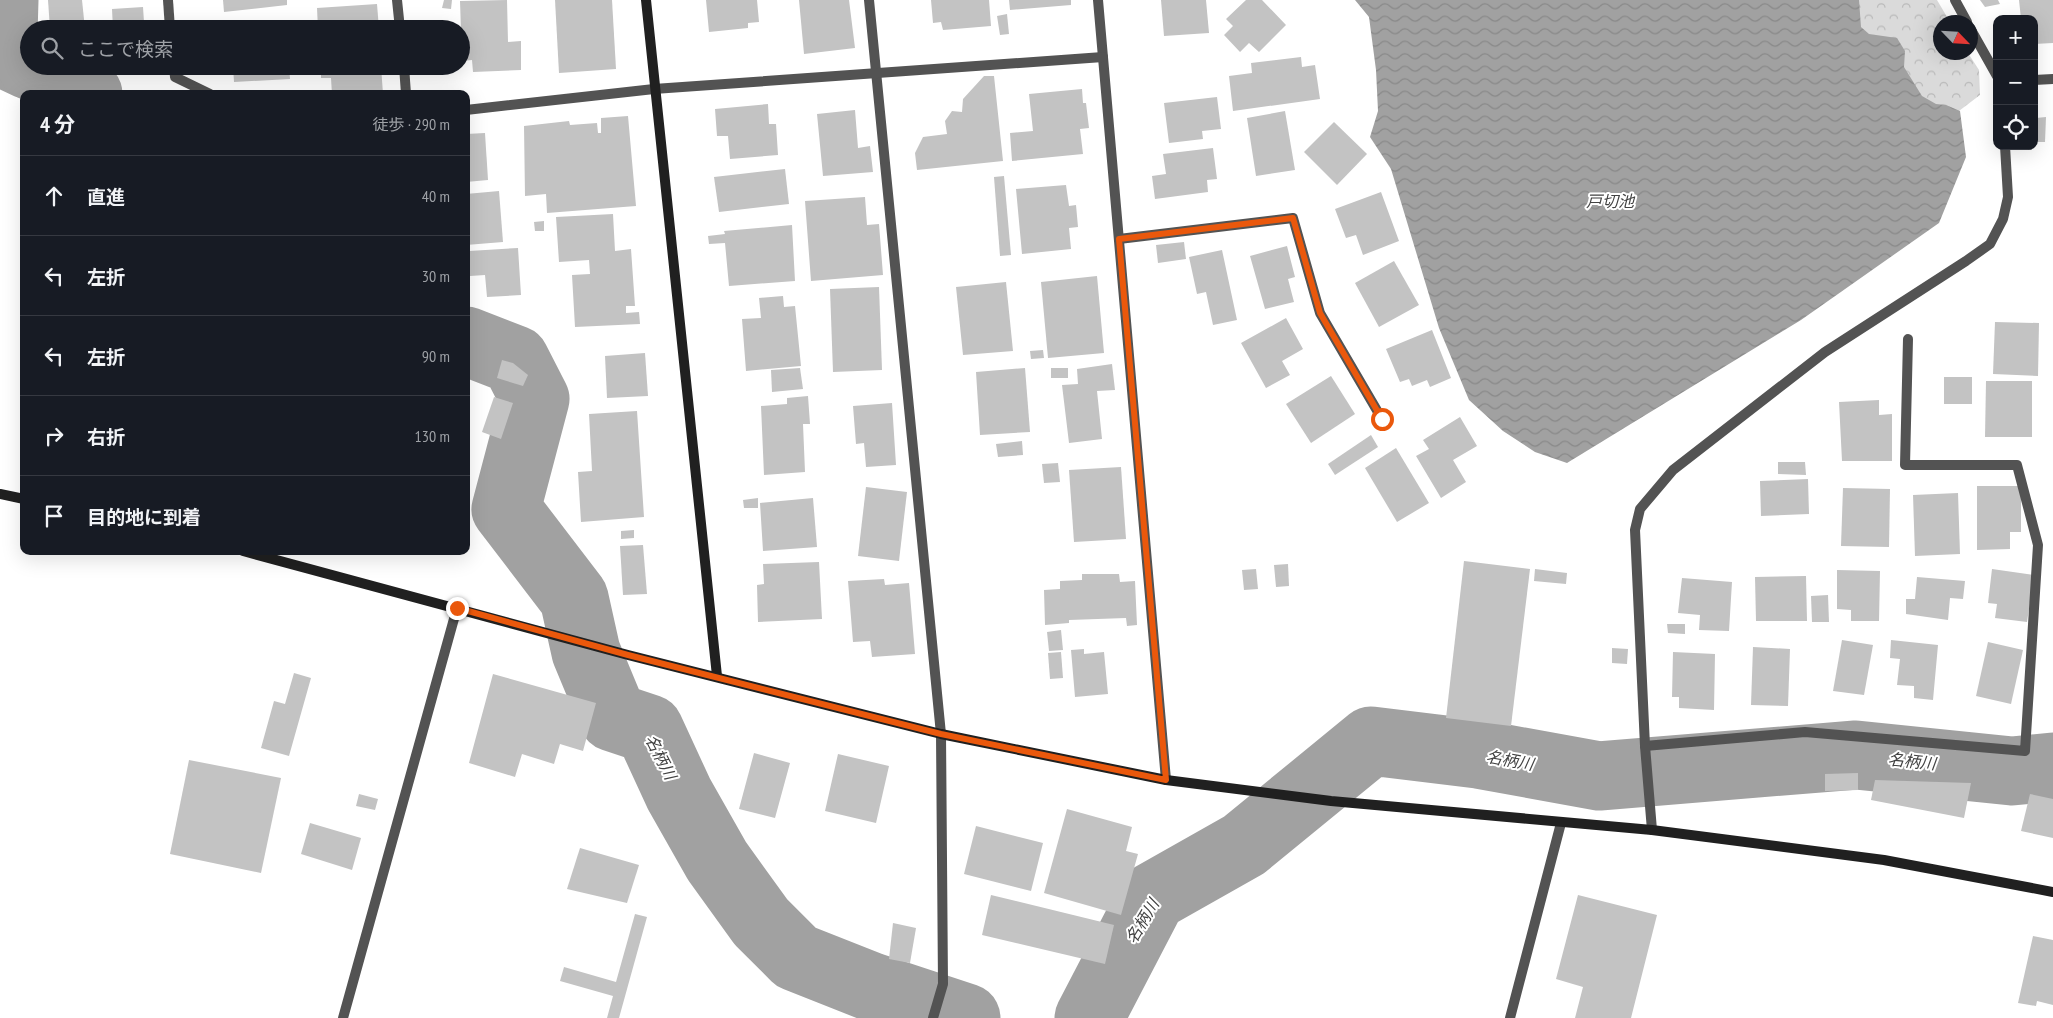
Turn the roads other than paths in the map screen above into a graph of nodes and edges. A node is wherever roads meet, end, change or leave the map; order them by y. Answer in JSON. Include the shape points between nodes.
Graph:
{"nodes":[{"id":1,"x":168,"y":0,"type":"edge"},
{"id":2,"x":398,"y":0,"type":"edge"},
{"id":3,"x":646,"y":0,"type":"edge"},
{"id":4,"x":869,"y":0,"type":"edge"},
{"id":5,"x":1098,"y":0,"type":"edge"},
{"id":6,"x":1955,"y":0,"type":"edge"},
{"id":7,"x":1963,"y":15,"type":"edge"},
{"id":8,"x":169,"y":20,"type":"edge"},
{"id":9,"x":399,"y":20,"type":"edge"},
{"id":10,"x":1978,"y":42,"type":"edge"},
{"id":11,"x":1103,"y":57,"type":"junction"},
{"id":12,"x":1993,"y":69,"type":"edge"},
{"id":13,"x":175,"y":75,"type":"edge"},
{"id":14,"x":405,"y":75,"type":"edge"},
{"id":15,"x":876,"y":75,"type":"junction"},
{"id":16,"x":2053,"y":79,"type":"edge"},
{"id":17,"x":2038,"y":80,"type":"edge"},
{"id":18,"x":654,"y":89,"type":"junction"},
{"id":19,"x":202,"y":90,"type":"edge"},
{"id":20,"x":406,"y":90,"type":"edge"},
{"id":21,"x":470,"y":110,"type":"edge"},
{"id":22,"x":2005,"y":150,"type":"edge"},
{"id":23,"x":1119,"y":239,"type":"junction"},
{"id":24,"x":1908,"y":339,"type":"dead end"},
{"id":25,"x":1382,"y":419,"type":"dead end"},
{"id":26,"x":0,"y":494,"type":"edge"},
{"id":27,"x":20,"y":498,"type":"edge"},
{"id":28,"x":258,"y":555,"type":"edge"},
{"id":29,"x":457,"y":608,"type":"junction"},
{"id":30,"x":717,"y":676,"type":"junction"},
{"id":31,"x":941,"y":734,"type":"junction"},
{"id":32,"x":1645,"y":746,"type":"junction"},
{"id":33,"x":1166,"y":780,"type":"junction"},
{"id":34,"x":1561,"y":823,"type":"junction"},
{"id":35,"x":1652,"y":830,"type":"junction"},
{"id":36,"x":2053,"y":892,"type":"edge"},
{"id":37,"x":343,"y":1018,"type":"edge"},
{"id":38,"x":933,"y":1018,"type":"edge"},
{"id":39,"x":1510,"y":1018,"type":"edge"}],
"edges":[{"from":1,"to":8,"type":"street"},
{"from":2,"to":9,"type":"street"},
{"from":3,"to":18,"type":"street"},
{"from":4,"to":15,"type":"street"},
{"from":5,"to":11,"type":"street"},
{"from":6,"to":7,"type":"street"},
{"from":10,"to":12,"type":"street"},
{"from":11,"to":15,"type":"street"},
{"from":11,"to":23,"type":"street"},
{"from":13,"to":19,"type":"street"},
{"from":14,"to":20,"type":"street"},
{"from":15,"to":18,"type":"street"},
{"from":15,"to":31,"type":"street"},
{"from":16,"to":17,"type":"street"},
{"from":18,"to":21,"type":"street"},
{"from":18,"to":30,"type":"street"},
{"from":22,"to":32,"type":"street","via":[[2008,197],[2003,219],[1990,244],[1825,352],[1673,470],[1640,509],[1635,530]]},
{"from":23,"to":25,"type":"street","via":[[1293,218],[1320,313]]},
{"from":23,"to":33,"type":"street"},
{"from":24,"to":32,"type":"street","via":[[1905,465],[2017,465],[2038,545],[2025,751],[1805,732]]},
{"from":26,"to":27,"type":"street"},
{"from":28,"to":29,"type":"street"},
{"from":29,"to":30,"type":"street"},
{"from":29,"to":37,"type":"street"},
{"from":30,"to":31,"type":"street"},
{"from":31,"to":33,"type":"street"},
{"from":31,"to":38,"type":"street","via":[[943,984]]},
{"from":32,"to":35,"type":"street"},
{"from":33,"to":34,"type":"street","via":[[1281,796]]},
{"from":34,"to":35,"type":"street"},
{"from":34,"to":39,"type":"street"},
{"from":35,"to":36,"type":"street","via":[[1884,860]]}]}
